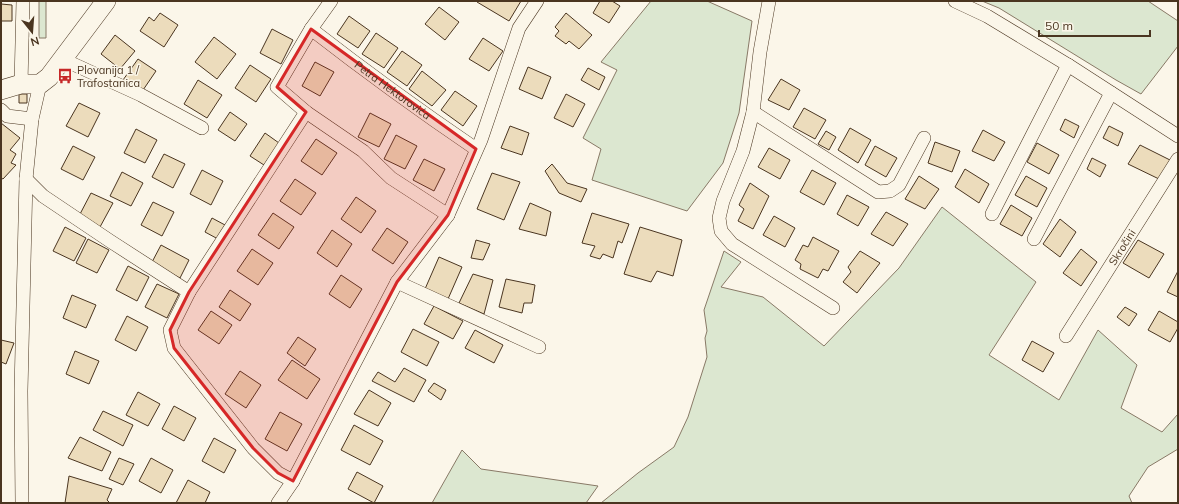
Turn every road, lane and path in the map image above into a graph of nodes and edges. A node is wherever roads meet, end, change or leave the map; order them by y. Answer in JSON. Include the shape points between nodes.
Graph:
{"nodes":[{"id":1,"x":23,"y":1,"type":"edge"},
{"id":2,"x":106,"y":1,"type":"edge"},
{"id":3,"x":331,"y":1,"type":"edge"},
{"id":4,"x":537,"y":1,"type":"edge"},
{"id":5,"x":769,"y":1,"type":"edge"},
{"id":6,"x":955,"y":1,"type":"edge"},
{"id":7,"x":311,"y":29,"type":"junction"},
{"id":8,"x":62,"y":59,"type":"junction"},
{"id":9,"x":1068,"y":65,"type":"junction"},
{"id":10,"x":21,"y":84,"type":"junction"},
{"id":11,"x":40,"y":84,"type":"junction"},
{"id":12,"x":1,"y":90,"type":"edge"},
{"id":13,"x":1111,"y":93,"type":"junction"},
{"id":14,"x":1,"y":110,"type":"edge"},
{"id":15,"x":306,"y":112,"type":"junction"},
{"id":16,"x":753,"y":112,"type":"junction"},
{"id":17,"x":32,"y":119,"type":"junction"},
{"id":18,"x":202,"y":128,"type":"dead end"},
{"id":19,"x":1178,"y":136,"type":"edge"},
{"id":20,"x":924,"y":138,"type":"dead end"},
{"id":21,"x":476,"y":150,"type":"junction"},
{"id":22,"x":1178,"y":159,"type":"edge"},
{"id":23,"x":26,"y":179,"type":"junction"},
{"id":24,"x":992,"y":214,"type":"dead end"},
{"id":25,"x":448,"y":215,"type":"junction"},
{"id":26,"x":1034,"y":239,"type":"dead end"},
{"id":27,"x":397,"y":282,"type":"junction"},
{"id":28,"x":190,"y":292,"type":"junction"},
{"id":29,"x":833,"y":308,"type":"dead end"},
{"id":30,"x":1066,"y":336,"type":"dead end"},
{"id":31,"x":539,"y":347,"type":"dead end"},
{"id":32,"x":293,"y":481,"type":"junction"},
{"id":33,"x":22,"y":503,"type":"edge"},
{"id":34,"x":278,"y":503,"type":"edge"}],
"edges":[{"from":1,"to":10,"type":"street"},
{"from":2,"to":8,"type":"street"},
{"from":3,"to":7,"type":"street"},
{"from":4,"to":21,"type":"street","via":[[519,28]]},
{"from":5,"to":16,"type":"street"},
{"from":6,"to":9,"type":"street","via":[[986,16]]},
{"from":7,"to":15,"type":"street","via":[[277,87]]},
{"from":7,"to":21,"type":"street","name":"Petra Hektorovića","via":[[359,67]]},
{"from":8,"to":11,"type":"street","via":[[49,77]]},
{"from":8,"to":18,"type":"street","via":[[141,95]]},
{"from":9,"to":13,"type":"street"},
{"from":9,"to":24,"type":"street"},
{"from":10,"to":11,"type":"street"},
{"from":10,"to":12,"type":"street"},
{"from":11,"to":17,"type":"street"},
{"from":13,"to":19,"type":"street"},
{"from":13,"to":26,"type":"street"},
{"from":14,"to":17,"type":"street","via":[[7,116]]},
{"from":15,"to":25,"type":"street","via":[[363,151],[391,178]]},
{"from":15,"to":28,"type":"street"},
{"from":16,"to":20,"type":"street","via":[[878,192],[890,191],[899,185]]},
{"from":16,"to":29,"type":"street","via":[[743,151],[723,201],[719,218],[721,231],[732,244]]},
{"from":17,"to":23,"type":"street"},
{"from":21,"to":25,"type":"street"},
{"from":22,"to":30,"type":"street","name":"Skročini"},
{"from":23,"to":28,"type":"street","via":[[43,196]]},
{"from":23,"to":33,"type":"street","via":[[21,391]]},
{"from":25,"to":27,"type":"street"},
{"from":27,"to":31,"type":"street"},
{"from":27,"to":32,"type":"street"},
{"from":28,"to":32,"type":"street","via":[[170,330],[174,348],[253,448],[278,473]]},
{"from":32,"to":34,"type":"street"}]}
